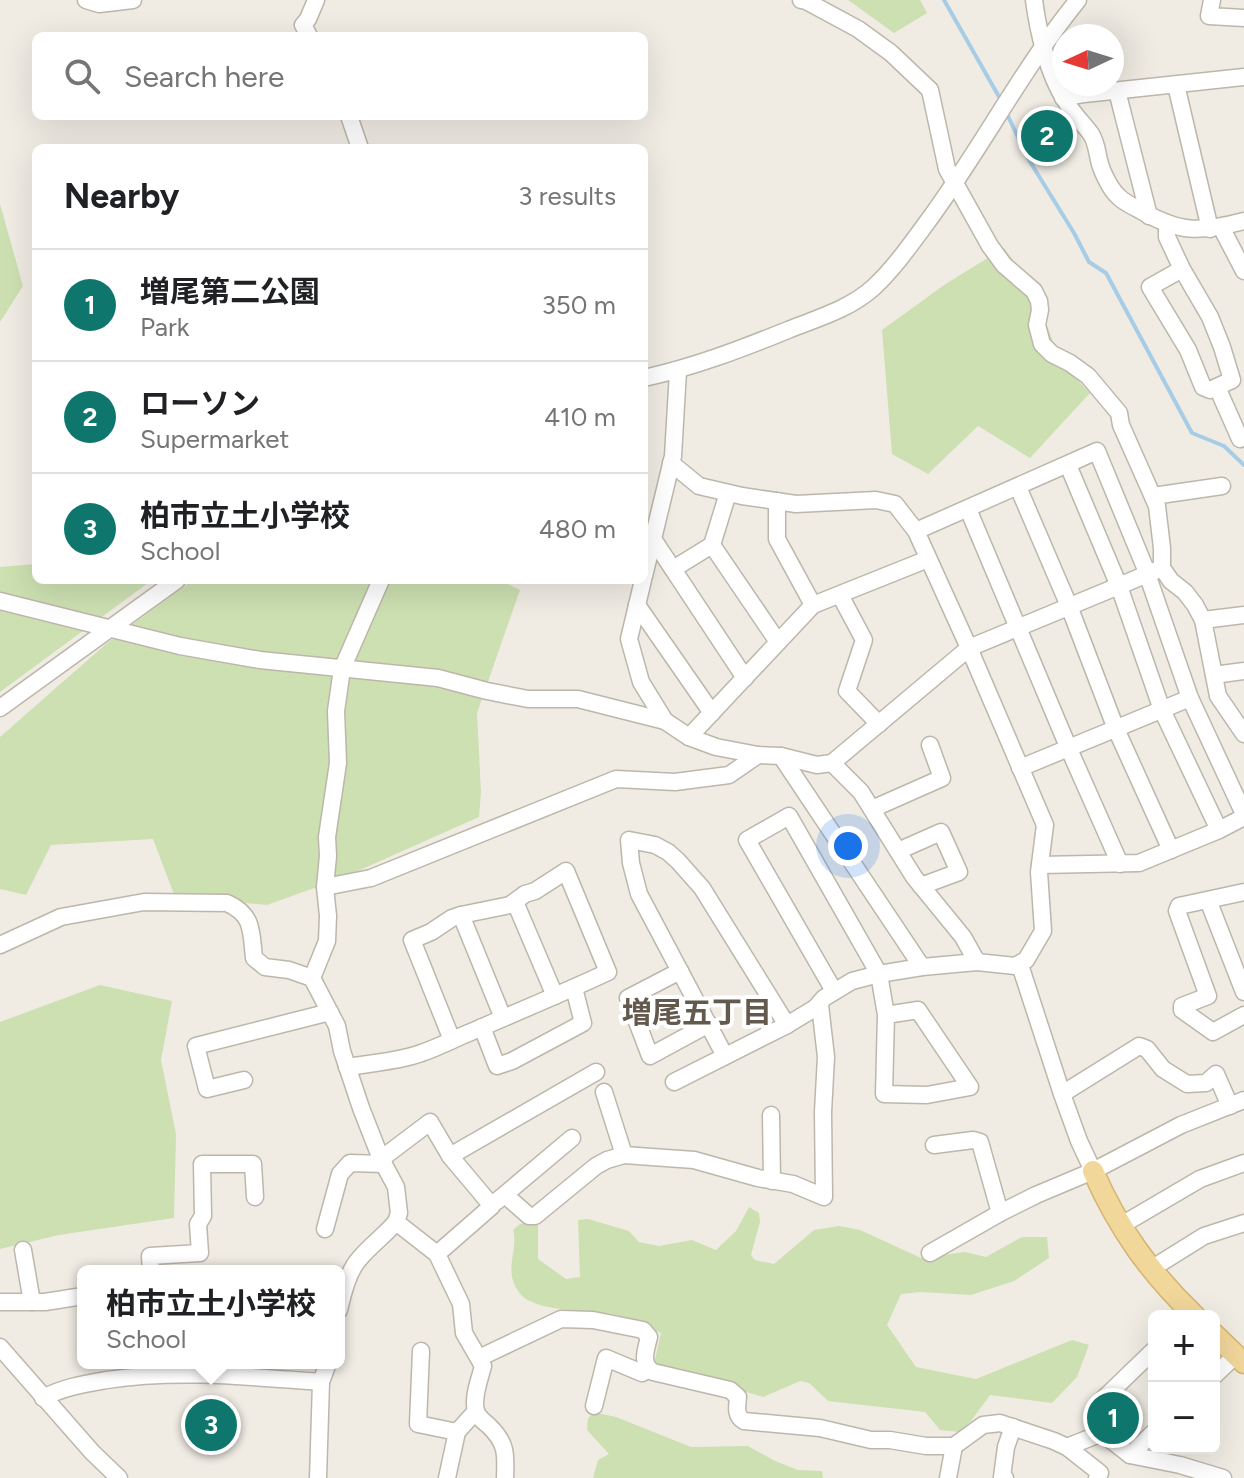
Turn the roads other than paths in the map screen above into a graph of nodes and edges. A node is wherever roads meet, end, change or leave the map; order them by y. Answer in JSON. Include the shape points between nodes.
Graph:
{"nodes":[{"id":1,"x":86,"y":0,"type":"edge"},
{"id":2,"x":133,"y":0,"type":"edge"},
{"id":3,"x":316,"y":0,"type":"edge"},
{"id":4,"x":801,"y":0,"type":"edge"},
{"id":5,"x":1034,"y":0,"type":"edge"},
{"id":6,"x":1078,"y":0,"type":"edge"},
{"id":7,"x":1212,"y":0,"type":"edge"},
{"id":8,"x":1244,"y":18,"type":"edge"},
{"id":9,"x":307,"y":32,"type":"edge"},
{"id":10,"x":1045,"y":46,"type":"junction"},
{"id":11,"x":1244,"y":77,"type":"edge"},
{"id":12,"x":1176,"y":85,"type":"junction"},
{"id":13,"x":1124,"y":90,"type":"edge"},
{"id":14,"x":1074,"y":96,"type":"edge"},
{"id":15,"x":1118,"y":96,"type":"edge"},
{"id":16,"x":1063,"y":98,"type":"junction"},
{"id":17,"x":350,"y":120,"type":"edge"},
{"id":18,"x":359,"y":144,"type":"edge"},
{"id":19,"x":955,"y":185,"type":"junction"},
{"id":20,"x":1149,"y":216,"type":"junction"},
{"id":21,"x":1244,"y":221,"type":"edge"},
{"id":22,"x":1167,"y":224,"type":"junction"},
{"id":23,"x":1216,"y":228,"type":"junction"},
{"id":24,"x":1182,"y":269,"type":"junction"},
{"id":25,"x":1244,"y":271,"type":"edge"},
{"id":26,"x":678,"y":371,"type":"junction"},
{"id":27,"x":648,"y":377,"type":"edge"},
{"id":28,"x":1217,"y":387,"type":"junction"},
{"id":29,"x":1240,"y":439,"type":"dead end"},
{"id":30,"x":671,"y":463,"type":"junction"},
{"id":31,"x":1068,"y":465,"type":"junction"},
{"id":32,"x":1222,"y":486,"type":"dead end"},
{"id":33,"x":1018,"y":487,"type":"junction"},
{"id":34,"x":728,"y":493,"type":"junction"},
{"id":35,"x":1153,"y":496,"type":"junction"},
{"id":36,"x":777,"y":501,"type":"junction"},
{"id":37,"x":968,"y":509,"type":"junction"},
{"id":38,"x":916,"y":531,"type":"junction"},
{"id":39,"x":653,"y":539,"type":"junction"},
{"id":40,"x":712,"y":545,"type":"junction"},
{"id":41,"x":928,"y":559,"type":"junction"},
{"id":42,"x":648,"y":561,"type":"edge"},
{"id":43,"x":673,"y":569,"type":"junction"},
{"id":44,"x":1154,"y":571,"type":"junction"},
{"id":45,"x":172,"y":584,"type":"edge"},
{"id":46,"x":379,"y":584,"type":"edge"},
{"id":47,"x":642,"y":584,"type":"edge"},
{"id":48,"x":1119,"y":586,"type":"junction"},
{"id":49,"x":840,"y":595,"type":"junction"},
{"id":50,"x":0,"y":601,"type":"edge"},
{"id":51,"x":637,"y":605,"type":"junction"},
{"id":52,"x":813,"y":605,"type":"junction"},
{"id":53,"x":1069,"y":606,"type":"junction"},
{"id":54,"x":1244,"y":615,"type":"edge"},
{"id":55,"x":1203,"y":620,"type":"junction"},
{"id":56,"x":1019,"y":626,"type":"junction"},
{"id":57,"x":110,"y":629,"type":"junction"},
{"id":58,"x":778,"y":642,"type":"junction"},
{"id":59,"x":969,"y":648,"type":"junction"},
{"id":60,"x":342,"y":669,"type":"junction"},
{"id":61,"x":1244,"y":671,"type":"edge"},
{"id":62,"x":1214,"y":675,"type":"junction"},
{"id":63,"x":745,"y":678,"type":"junction"},
{"id":64,"x":1190,"y":698,"type":"junction"},
{"id":65,"x":0,"y":708,"type":"edge"},
{"id":66,"x":1162,"y":710,"type":"junction"},
{"id":67,"x":712,"y":713,"type":"junction"},
{"id":68,"x":665,"y":721,"type":"junction"},
{"id":69,"x":879,"y":724,"type":"junction"},
{"id":70,"x":1116,"y":729,"type":"junction"},
{"id":71,"x":1244,"y":734,"type":"edge"},
{"id":72,"x":689,"y":737,"type":"junction"},
{"id":73,"x":930,"y":745,"type":"dead end"},
{"id":74,"x":1069,"y":749,"type":"junction"},
{"id":75,"x":758,"y":755,"type":"junction"},
{"id":76,"x":781,"y":756,"type":"junction"},
{"id":77,"x":832,"y":763,"type":"junction"},
{"id":78,"x":1020,"y":768,"type":"junction"},
{"id":79,"x":872,"y":809,"type":"junction"},
{"id":80,"x":1244,"y":816,"type":"edge"},
{"id":81,"x":1219,"y":830,"type":"junction"},
{"id":82,"x":1171,"y":850,"type":"junction"},
{"id":83,"x":898,"y":851,"type":"junction"},
{"id":84,"x":1120,"y":864,"type":"junction"},
{"id":85,"x":1040,"y":865,"type":"junction"},
{"id":86,"x":921,"y":886,"type":"junction"},
{"id":87,"x":325,"y":887,"type":"junction"},
{"id":88,"x":1244,"y":892,"type":"edge"},
{"id":89,"x":1208,"y":900,"type":"junction"},
{"id":90,"x":515,"y":902,"type":"junction"},
{"id":91,"x":461,"y":915,"type":"junction"},
{"id":92,"x":0,"y":945,"type":"edge"},
{"id":93,"x":977,"y":962,"type":"junction"},
{"id":94,"x":1020,"y":965,"type":"junction"},
{"id":95,"x":922,"y":967,"type":"junction"},
{"id":96,"x":680,"y":971,"type":"junction"},
{"id":97,"x":879,"y":974,"type":"junction"},
{"id":98,"x":312,"y":978,"type":"junction"},
{"id":99,"x":574,"y":988,"type":"junction"},
{"id":100,"x":834,"y":991,"type":"junction"},
{"id":101,"x":1244,"y":992,"type":"edge"},
{"id":102,"x":555,"y":996,"type":"junction"},
{"id":103,"x":820,"y":1005,"type":"junction"},
{"id":104,"x":330,"y":1012,"type":"junction"},
{"id":105,"x":886,"y":1015,"type":"junction"},
{"id":106,"x":1244,"y":1015,"type":"edge"},
{"id":107,"x":503,"y":1018,"type":"junction"},
{"id":108,"x":709,"y":1024,"type":"junction"},
{"id":109,"x":787,"y":1025,"type":"junction"},
{"id":110,"x":482,"y":1027,"type":"junction"},
{"id":111,"x":452,"y":1040,"type":"junction"},
{"id":112,"x":725,"y":1056,"type":"junction"},
{"id":113,"x":347,"y":1067,"type":"junction"},
{"id":114,"x":596,"y":1072,"type":"dead end"},
{"id":115,"x":244,"y":1080,"type":"dead end"},
{"id":116,"x":674,"y":1082,"type":"dead end"},
{"id":117,"x":604,"y":1092,"type":"dead end"},
{"id":118,"x":1062,"y":1094,"type":"junction"},
{"id":119,"x":1237,"y":1103,"type":"edge"},
{"id":120,"x":771,"y":1115,"type":"dead end"},
{"id":121,"x":572,"y":1138,"type":"dead end"},
{"id":122,"x":934,"y":1145,"type":"dead end"},
{"id":123,"x":624,"y":1155,"type":"junction"},
{"id":124,"x":450,"y":1156,"type":"junction"},
{"id":125,"x":383,"y":1161,"type":"junction"},
{"id":126,"x":1244,"y":1163,"type":"edge"},
{"id":127,"x":1093,"y":1171,"type":"junction"},
{"id":128,"x":772,"y":1181,"type":"junction"},
{"id":129,"x":255,"y":1197,"type":"dead end"},
{"id":130,"x":498,"y":1200,"type":"junction"},
{"id":131,"x":1000,"y":1213,"type":"junction"},
{"id":132,"x":396,"y":1222,"type":"junction"},
{"id":133,"x":1244,"y":1223,"type":"edge"},
{"id":134,"x":1120,"y":1226,"type":"junction"},
{"id":135,"x":325,"y":1229,"type":"dead end"},
{"id":136,"x":23,"y":1250,"type":"dead end"},
{"id":137,"x":930,"y":1253,"type":"dead end"},
{"id":138,"x":437,"y":1254,"type":"junction"},
{"id":139,"x":151,"y":1265,"type":"edge"},
{"id":140,"x":1151,"y":1269,"type":"junction"},
{"id":141,"x":345,"y":1288,"type":"edge"},
{"id":142,"x":77,"y":1297,"type":"edge"},
{"id":143,"x":0,"y":1302,"type":"edge"},
{"id":144,"x":32,"y":1302,"type":"junction"},
{"id":145,"x":1188,"y":1310,"type":"edge"},
{"id":146,"x":1220,"y":1340,"type":"edge"},
{"id":147,"x":0,"y":1347,"type":"edge"},
{"id":148,"x":421,"y":1351,"type":"dead end"},
{"id":149,"x":1148,"y":1356,"type":"edge"},
{"id":150,"x":479,"y":1358,"type":"junction"},
{"id":151,"x":1240,"y":1359,"type":"edge"},
{"id":152,"x":326,"y":1369,"type":"edge"},
{"id":153,"x":648,"y":1369,"type":"junction"},
{"id":154,"x":1220,"y":1372,"type":"edge"},
{"id":155,"x":321,"y":1382,"type":"junction"},
{"id":156,"x":43,"y":1398,"type":"junction"},
{"id":157,"x":594,"y":1406,"type":"dead end"},
{"id":158,"x":476,"y":1411,"type":"junction"},
{"id":159,"x":1013,"y":1427,"type":"junction"},
{"id":160,"x":457,"y":1432,"type":"junction"},
{"id":161,"x":1102,"y":1433,"type":"junction"},
{"id":162,"x":1148,"y":1438,"type":"edge"},
{"id":163,"x":954,"y":1446,"type":"junction"},
{"id":164,"x":1067,"y":1447,"type":"junction"},
{"id":165,"x":1130,"y":1455,"type":"junction"},
{"id":166,"x":119,"y":1478,"type":"edge"},
{"id":167,"x":318,"y":1478,"type":"edge"},
{"id":168,"x":447,"y":1478,"type":"edge"},
{"id":169,"x":505,"y":1478,"type":"edge"},
{"id":170,"x":948,"y":1478,"type":"edge"},
{"id":171,"x":1005,"y":1478,"type":"edge"},
{"id":172,"x":1097,"y":1478,"type":"edge"},
{"id":173,"x":1223,"y":1478,"type":"edge"}],
"edges":[{"from":1,"to":2,"type":"street"},
{"from":3,"to":9,"type":"street","via":[[303,25]]},
{"from":4,"to":19,"type":"street","via":[[858,29],[930,90]]},
{"from":5,"to":10,"type":"street"},
{"from":6,"to":10,"type":"street"},
{"from":7,"to":8,"type":"street","via":[[1209,16]]},
{"from":10,"to":16,"type":"street"},
{"from":10,"to":19,"type":"street"},
{"from":11,"to":12,"type":"street"},
{"from":12,"to":13,"type":"street"},
{"from":12,"to":23,"type":"street"},
{"from":14,"to":16,"type":"street"},
{"from":15,"to":20,"type":"street"},
{"from":16,"to":20,"type":"street","via":[[1094,138],[1100,165],[1118,198]]},
{"from":17,"to":18,"type":"street"},
{"from":19,"to":26,"type":"street","via":[[897,263],[845,307]]},
{"from":19,"to":35,"type":"street","via":[[1004,265],[1034,291],[1042,344],[1088,376],[1119,413]]},
{"from":20,"to":22,"type":"street"},
{"from":21,"to":23,"type":"street"},
{"from":22,"to":23,"type":"street"},
{"from":22,"to":24,"type":"street","via":[[1167,237]]},
{"from":23,"to":25,"type":"street"},
{"from":24,"to":28,"type":"street","via":[[1210,317],[1232,380]]},
{"from":24,"to":28,"type":"street","via":[[1150,287],[1188,350],[1203,387]]},
{"from":26,"to":27,"type":"street"},
{"from":26,"to":30,"type":"street"},
{"from":28,"to":29,"type":"street"},
{"from":30,"to":34,"type":"street","via":[[699,486]]},
{"from":30,"to":39,"type":"street"},
{"from":31,"to":33,"type":"street"},
{"from":31,"to":44,"type":"street","via":[[1097,451]]},
{"from":31,"to":48,"type":"street"},
{"from":32,"to":35,"type":"street"},
{"from":33,"to":37,"type":"street"},
{"from":33,"to":53,"type":"street"},
{"from":34,"to":36,"type":"street"},
{"from":34,"to":40,"type":"street"},
{"from":35,"to":44,"type":"street","via":[[1162,548]]},
{"from":36,"to":38,"type":"street","via":[[895,504]]},
{"from":36,"to":52,"type":"street","via":[[777,539]]},
{"from":37,"to":38,"type":"street"},
{"from":37,"to":56,"type":"street"},
{"from":38,"to":41,"type":"street"},
{"from":39,"to":42,"type":"street"},
{"from":39,"to":43,"type":"street"},
{"from":40,"to":43,"type":"street"},
{"from":40,"to":58,"type":"street"},
{"from":41,"to":49,"type":"street"},
{"from":41,"to":59,"type":"street"},
{"from":43,"to":63,"type":"street"},
{"from":44,"to":48,"type":"street"},
{"from":44,"to":55,"type":"street","via":[[1185,592]]},
{"from":44,"to":64,"type":"street"},
{"from":45,"to":57,"type":"street"},
{"from":46,"to":60,"type":"street"},
{"from":47,"to":51,"type":"street"},
{"from":48,"to":53,"type":"street"},
{"from":48,"to":66,"type":"street"},
{"from":49,"to":52,"type":"street"},
{"from":49,"to":69,"type":"street","via":[[864,640],[847,691]]},
{"from":50,"to":57,"type":"street"},
{"from":51,"to":67,"type":"street"},
{"from":51,"to":68,"type":"street","via":[[629,639],[641,682]]},
{"from":52,"to":58,"type":"street"},
{"from":53,"to":56,"type":"street"},
{"from":53,"to":70,"type":"street"},
{"from":54,"to":55,"type":"street"},
{"from":55,"to":62,"type":"street"},
{"from":56,"to":59,"type":"street"},
{"from":56,"to":74,"type":"street"},
{"from":57,"to":60,"type":"street","via":[[180,646]]},
{"from":57,"to":65,"type":"street"},
{"from":58,"to":63,"type":"street"},
{"from":59,"to":69,"type":"street"},
{"from":59,"to":78,"type":"street"},
{"from":60,"to":68,"type":"street","via":[[438,678],[528,699],[578,699]]},
{"from":60,"to":87,"type":"street"},
{"from":61,"to":62,"type":"street"},
{"from":62,"to":71,"type":"street","via":[[1218,696]]},
{"from":63,"to":67,"type":"street"},
{"from":64,"to":66,"type":"street"},
{"from":64,"to":80,"type":"street"},
{"from":66,"to":70,"type":"street"},
{"from":66,"to":81,"type":"street"},
{"from":67,"to":72,"type":"street"},
{"from":68,"to":72,"type":"street"},
{"from":69,"to":77,"type":"street"},
{"from":70,"to":74,"type":"street"},
{"from":70,"to":82,"type":"street"},
{"from":72,"to":75,"type":"street"},
{"from":73,"to":79,"type":"street","via":[[942,778]]},
{"from":74,"to":78,"type":"street"},
{"from":74,"to":84,"type":"street"},
{"from":75,"to":76,"type":"street"},
{"from":75,"to":87,"type":"street","via":[[729,775],[675,782],[616,779],[371,878]]},
{"from":76,"to":77,"type":"street","via":[[817,765]]},
{"from":76,"to":95,"type":"street"},
{"from":77,"to":79,"type":"street"},
{"from":78,"to":85,"type":"street","via":[[1045,825]]},
{"from":79,"to":83,"type":"street"},
{"from":80,"to":81,"type":"street"},
{"from":81,"to":82,"type":"street"},
{"from":82,"to":84,"type":"street","via":[[1139,863]]},
{"from":83,"to":86,"type":"street"},
{"from":83,"to":86,"type":"street","via":[[941,832],[959,872]]},
{"from":84,"to":85,"type":"street"},
{"from":85,"to":94,"type":"street","via":[[1043,931]]},
{"from":86,"to":93,"type":"street"},
{"from":87,"to":98,"type":"street","via":[[327,941]]},
{"from":88,"to":89,"type":"street"},
{"from":89,"to":101,"type":"street"},
{"from":89,"to":106,"type":"street","via":[[1179,906],[1177,911],[1208,996],[1182,1010],[1213,1032]]},
{"from":90,"to":91,"type":"street"},
{"from":90,"to":99,"type":"street","via":[[566,871],[608,972]]},
{"from":90,"to":102,"type":"street"},
{"from":91,"to":107,"type":"street"},
{"from":91,"to":111,"type":"street","via":[[412,940]]},
{"from":92,"to":98,"type":"street","via":[[61,917],[144,902],[227,903],[246,916],[254,958],[265,967]]},
{"from":93,"to":94,"type":"street"},
{"from":93,"to":95,"type":"street"},
{"from":94,"to":118,"type":"street"},
{"from":95,"to":97,"type":"street"},
{"from":96,"to":108,"type":"street"},
{"from":96,"to":108,"type":"street","via":[[628,998],[650,1056]]},
{"from":96,"to":109,"type":"street","via":[[639,894],[629,840],[668,852],[702,888]]},
{"from":97,"to":100,"type":"street"},
{"from":97,"to":100,"type":"street","via":[[789,816],[747,840]]},
{"from":97,"to":105,"type":"street"},
{"from":98,"to":104,"type":"street"},
{"from":99,"to":102,"type":"street"},
{"from":99,"to":110,"type":"street","via":[[583,1023],[512,1061],[497,1066]]},
{"from":100,"to":103,"type":"street"},
{"from":102,"to":107,"type":"street"},
{"from":103,"to":109,"type":"street"},
{"from":103,"to":128,"type":"street","via":[[826,1057],[824,1197]]},
{"from":104,"to":113,"type":"street"},
{"from":104,"to":115,"type":"street","via":[[196,1046],[207,1089]]},
{"from":105,"to":105,"type":"street","via":[[884,1094],[927,1095],[970,1087],[918,1010]]},
{"from":107,"to":110,"type":"street"},
{"from":108,"to":112,"type":"street"},
{"from":109,"to":112,"type":"street"},
{"from":110,"to":111,"type":"street"},
{"from":111,"to":113,"type":"street","via":[[411,1057]]},
{"from":112,"to":116,"type":"street"},
{"from":113,"to":125,"type":"street"},
{"from":114,"to":124,"type":"street"},
{"from":117,"to":123,"type":"street"},
{"from":118,"to":119,"type":"street","via":[[1139,1046],[1187,1084],[1206,1083],[1216,1074]]},
{"from":118,"to":127,"type":"street"},
{"from":119,"to":127,"type":"street","via":[[1181,1125]]},
{"from":120,"to":128,"type":"street"},
{"from":121,"to":130,"type":"street"},
{"from":122,"to":131,"type":"street","via":[[980,1142]]},
{"from":123,"to":128,"type":"street","via":[[694,1160]]},
{"from":123,"to":130,"type":"street","via":[[596,1166],[535,1216]]},
{"from":124,"to":125,"type":"street","via":[[430,1122]]},
{"from":124,"to":130,"type":"street"},
{"from":125,"to":132,"type":"street","via":[[396,1187]]},
{"from":125,"to":135,"type":"street","via":[[350,1163],[340,1174]]},
{"from":126,"to":134,"type":"street","via":[[1200,1179]]},
{"from":127,"to":131,"type":"street"},
{"from":127,"to":134,"type":"main road"},
{"from":129,"to":139,"type":"street","via":[[253,1164],[202,1164],[200,1253],[150,1256]]},
{"from":130,"to":138,"type":"street"},
{"from":131,"to":137,"type":"street"},
{"from":132,"to":138,"type":"street"},
{"from":132,"to":141,"type":"street","via":[[358,1259]]},
{"from":133,"to":140,"type":"street","via":[[1204,1236]]},
{"from":134,"to":140,"type":"main road"},
{"from":136,"to":144,"type":"street"},
{"from":138,"to":150,"type":"street","via":[[461,1304],[464,1333]]},
{"from":140,"to":145,"type":"main road"},
{"from":142,"to":144,"type":"street"},
{"from":143,"to":144,"type":"street"},
{"from":146,"to":151,"type":"main road"},
{"from":147,"to":156,"type":"street"},
{"from":148,"to":160,"type":"street","via":[[418,1424]]},
{"from":149,"to":161,"type":"street","via":[[1098,1404]]},
{"from":150,"to":153,"type":"street","via":[[561,1319],[579,1319],[643,1330],[649,1337],[644,1360]]},
{"from":150,"to":158,"type":"street","via":[[483,1366]]},
{"from":151,"to":154,"type":"street"},
{"from":152,"to":155,"type":"street"},
{"from":153,"to":157,"type":"street","via":[[642,1373],[606,1358]]},
{"from":153,"to":163,"type":"street","via":[[730,1390],[738,1397],[737,1414],[744,1421]]},
{"from":155,"to":156,"type":"street","via":[[216,1374],[141,1376],[74,1385]]},
{"from":155,"to":167,"type":"street"},
{"from":156,"to":166,"type":"street"},
{"from":158,"to":160,"type":"street"},
{"from":158,"to":169,"type":"street","via":[[502,1440]]},
{"from":159,"to":163,"type":"street","via":[[983,1425]]},
{"from":159,"to":164,"type":"street"},
{"from":159,"to":171,"type":"street"},
{"from":160,"to":168,"type":"street"},
{"from":161,"to":164,"type":"street"},
{"from":161,"to":165,"type":"street"},
{"from":162,"to":165,"type":"street"},
{"from":163,"to":170,"type":"street"},
{"from":164,"to":172,"type":"street","via":[[1100,1473]]},
{"from":165,"to":173,"type":"street"}]}
